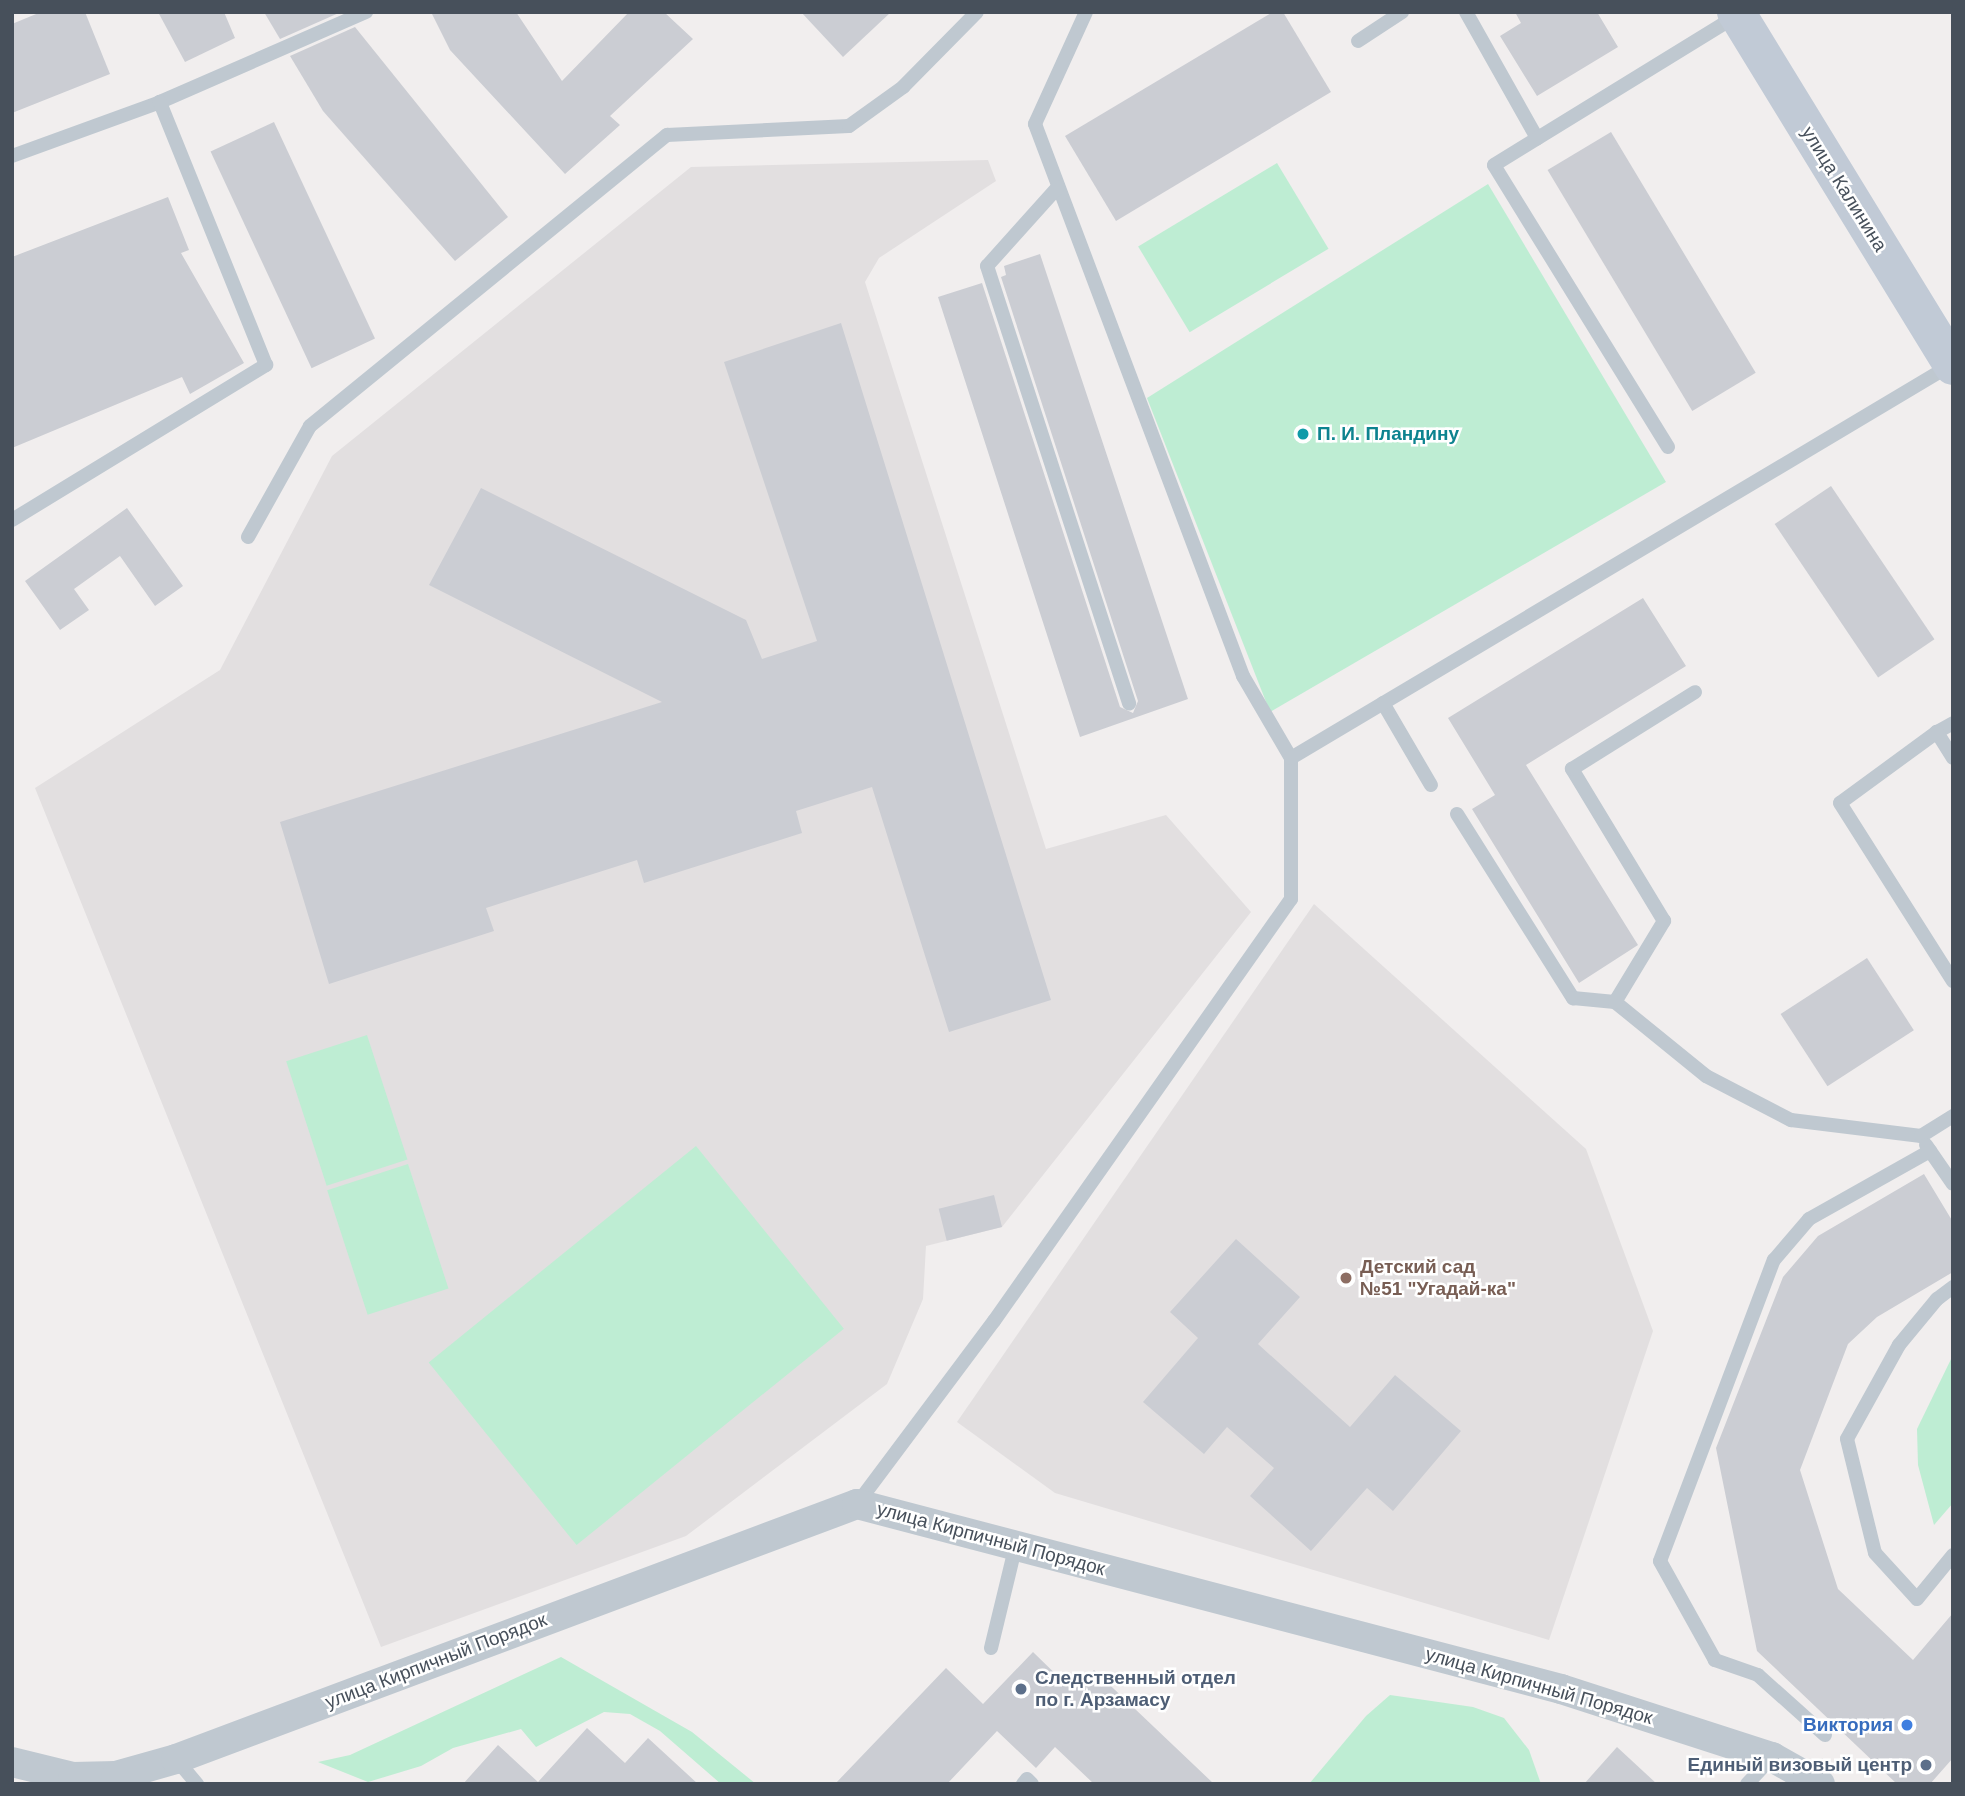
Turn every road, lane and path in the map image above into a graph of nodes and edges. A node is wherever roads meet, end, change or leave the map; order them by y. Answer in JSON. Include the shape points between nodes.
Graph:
{"nodes":[{"id":1,"x":366,"y":12,"type":"edge"},
{"id":2,"x":977,"y":12,"type":"edge"},
{"id":3,"x":1086,"y":12,"type":"edge"},
{"id":4,"x":1402,"y":12,"type":"edge"},
{"id":5,"x":1466,"y":12,"type":"edge"},
{"id":6,"x":1737,"y":14,"type":"edge"},
{"id":7,"x":1357,"y":41,"type":"dead end"},
{"id":8,"x":160,"y":102,"type":"junction"},
{"id":9,"x":1537,"y":138,"type":"junction"},
{"id":10,"x":12,"y":156,"type":"edge"},
{"id":11,"x":1058,"y":187,"type":"junction"},
{"id":12,"x":1952,"y":365,"type":"edge"},
{"id":13,"x":1668,"y":447,"type":"dead end"},
{"id":14,"x":12,"y":520,"type":"edge"},
{"id":15,"x":248,"y":537,"type":"dead end"},
{"id":16,"x":1695,"y":692,"type":"dead end"},
{"id":17,"x":1383,"y":703,"type":"junction"},
{"id":18,"x":1129,"y":704,"type":"dead end"},
{"id":19,"x":1953,"y":723,"type":"edge"},
{"id":20,"x":1937,"y":732,"type":"junction"},
{"id":21,"x":1291,"y":758,"type":"junction"},
{"id":22,"x":1953,"y":758,"type":"edge"},
{"id":23,"x":1432,"y":785,"type":"dead end"},
{"id":24,"x":1457,"y":814,"type":"dead end"},
{"id":25,"x":1949,"y":964,"type":"edge"},
{"id":26,"x":1953,"y":981,"type":"edge"},
{"id":27,"x":1615,"y":1002,"type":"junction"},
{"id":28,"x":1953,"y":1116,"type":"edge"},
{"id":29,"x":1921,"y":1136,"type":"junction"},
{"id":30,"x":1930,"y":1151,"type":"junction"},
{"id":31,"x":1953,"y":1184,"type":"edge"},
{"id":32,"x":1953,"y":1287,"type":"edge"},
{"id":33,"x":857,"y":1504,"type":"junction"},
{"id":34,"x":1016,"y":1545,"type":"junction"},
{"id":35,"x":1953,"y":1555,"type":"edge"},
{"id":36,"x":991,"y":1648,"type":"dead end"},
{"id":37,"x":1825,"y":1735,"type":"dead end"},
{"id":38,"x":1772,"y":1756,"type":"junction"},
{"id":39,"x":176,"y":1759,"type":"junction"},
{"id":40,"x":12,"y":1762,"type":"edge"},
{"id":41,"x":70,"y":1780,"type":"edge"},
{"id":42,"x":116,"y":1780,"type":"edge"},
{"id":43,"x":197,"y":1784,"type":"edge"},
{"id":44,"x":1023,"y":1784,"type":"edge"},
{"id":45,"x":1032,"y":1784,"type":"edge"},
{"id":46,"x":1747,"y":1784,"type":"edge"},
{"id":47,"x":1820,"y":1784,"type":"edge"}],
"edges":[{"from":1,"to":8,"type":"lane"},
{"from":2,"to":15,"type":"lane","via":[[903,87],[849,126],[667,135],[310,426]]},
{"from":3,"to":11,"type":"lane","via":[[1035,124]]},
{"from":4,"to":7,"type":"lane"},
{"from":5,"to":9,"type":"lane"},
{"from":6,"to":9,"type":"lane"},
{"from":6,"to":12,"type":"street","name":"улица Калинина","via":[[1937,328]]},
{"from":8,"to":10,"type":"lane"},
{"from":8,"to":14,"type":"lane","via":[[266,365]]},
{"from":9,"to":13,"type":"lane","via":[[1494,164]]},
{"from":11,"to":18,"type":"lane","via":[[987,267]]},
{"from":11,"to":21,"type":"lane","via":[[1243,676]]},
{"from":12,"to":17,"type":"lane"},
{"from":16,"to":27,"type":"lane","via":[[1572,769],[1664,921]]},
{"from":17,"to":21,"type":"lane"},
{"from":17,"to":23,"type":"lane"},
{"from":19,"to":20,"type":"lane"},
{"from":20,"to":22,"type":"lane"},
{"from":20,"to":25,"type":"lane","via":[[1840,803]]},
{"from":21,"to":33,"type":"lane","via":[[1291,899],[993,1321]]},
{"from":24,"to":27,"type":"lane","via":[[1573,998]]},
{"from":25,"to":26,"type":"lane"},
{"from":27,"to":29,"type":"lane","via":[[1706,1076],[1791,1120]]},
{"from":28,"to":29,"type":"lane"},
{"from":29,"to":30,"type":"lane"},
{"from":30,"to":31,"type":"lane"},
{"from":30,"to":37,"type":"lane","via":[[1809,1219],[1774,1260],[1660,1561],[1716,1660],[1758,1675]]},
{"from":32,"to":35,"type":"lane","via":[[1937,1298],[1899,1345],[1847,1439],[1875,1553],[1917,1600]]},
{"from":33,"to":34,"type":"street","name":"улица Кирпичный Порядок"},
{"from":33,"to":39,"type":"street","name":"улица Кирпичный Порядок"},
{"from":34,"to":36,"type":"lane"},
{"from":34,"to":38,"type":"street","name":"улица Кирпичный Порядок","via":[[1561,1689]]},
{"from":38,"to":46,"type":"lane"},
{"from":38,"to":47,"type":"street","name":"улица Кирпичный Порядок"},
{"from":39,"to":42,"type":"street","name":"улица Кирпичный Порядок"},
{"from":39,"to":43,"type":"lane"},
{"from":40,"to":41,"type":"street","name":"улица Кирпичный Порядок"},
{"from":41,"to":42,"type":"street","name":"улица Кирпичный Порядок"},
{"from":44,"to":45,"type":"lane","via":[[1027,1779]]}]}
